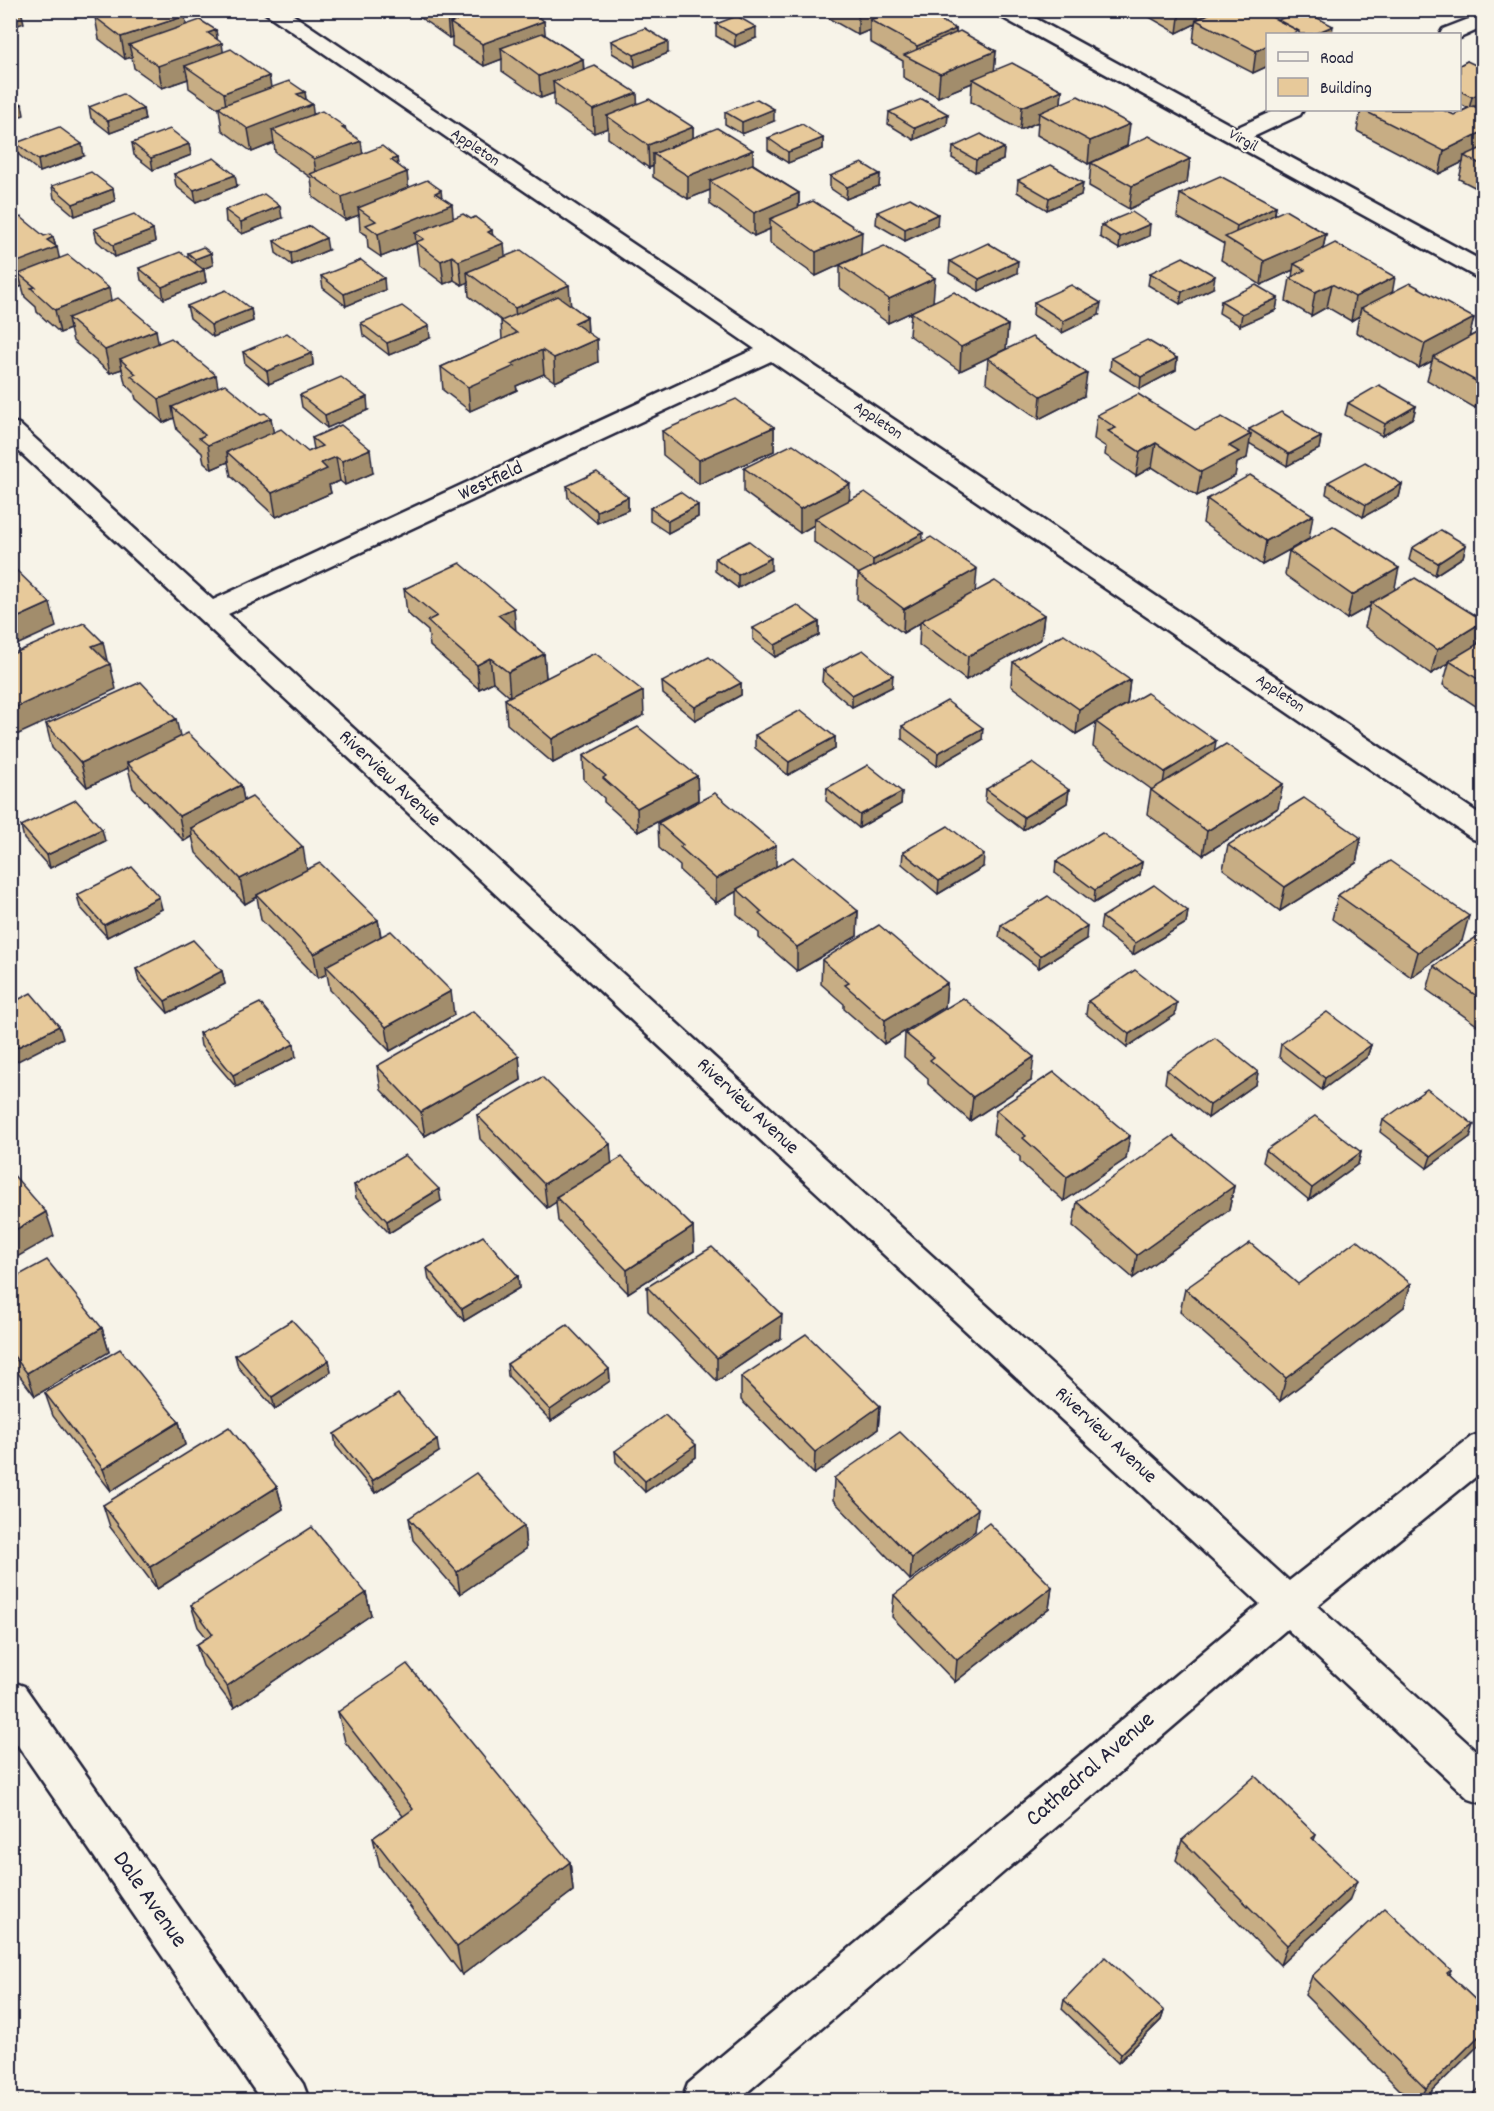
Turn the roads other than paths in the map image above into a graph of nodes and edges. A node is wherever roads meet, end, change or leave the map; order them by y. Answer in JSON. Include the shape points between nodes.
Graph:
{"nodes":[{"id":1,"x":272,"y":10,"type":"edge"},
{"id":2,"x":1003,"y":10,"type":"edge"},
{"id":3,"x":1484,"y":19,"type":"edge"},
{"id":4,"x":1453,"y":33,"type":"edge"},
{"id":5,"x":1290,"y":111,"type":"edge"},
{"id":6,"x":1235,"y":137,"type":"junction"},
{"id":7,"x":1484,"y":272,"type":"edge"},
{"id":8,"x":774,"y":350,"type":"junction"},
{"id":9,"x":10,"y":429,"type":"edge"},
{"id":10,"x":208,"y":613,"type":"junction"},
{"id":11,"x":1484,"y":832,"type":"edge"},
{"id":12,"x":1484,"y":1448,"type":"edge"},
{"id":13,"x":1288,"y":1605,"type":"junction"},
{"id":14,"x":10,"y":1700,"type":"edge"},
{"id":15,"x":1484,"y":1785,"type":"edge"},
{"id":16,"x":287,"y":2100,"type":"edge"},
{"id":17,"x":704,"y":2100,"type":"edge"}],
"edges":[{"from":1,"to":8,"type":"street","name":"Appleton"},
{"from":2,"to":6,"type":"street","name":"Virgil"},
{"from":3,"to":4,"type":"street"},
{"from":5,"to":6,"type":"street"},
{"from":6,"to":7,"type":"street","name":"Virgil"},
{"from":8,"to":10,"type":"street","name":"Westfield"},
{"from":8,"to":11,"type":"street","name":"Appleton"},
{"from":9,"to":10,"type":"street","name":"Riverview Avenue"},
{"from":10,"to":13,"type":"street","name":"Riverview Avenue"},
{"from":12,"to":13,"type":"street","name":"Cathedral Avenue"},
{"from":13,"to":15,"type":"street","name":"Riverview Avenue"},
{"from":13,"to":17,"type":"street","name":"Cathedral Avenue"},
{"from":14,"to":16,"type":"street","name":"Dale Avenue"}]}
